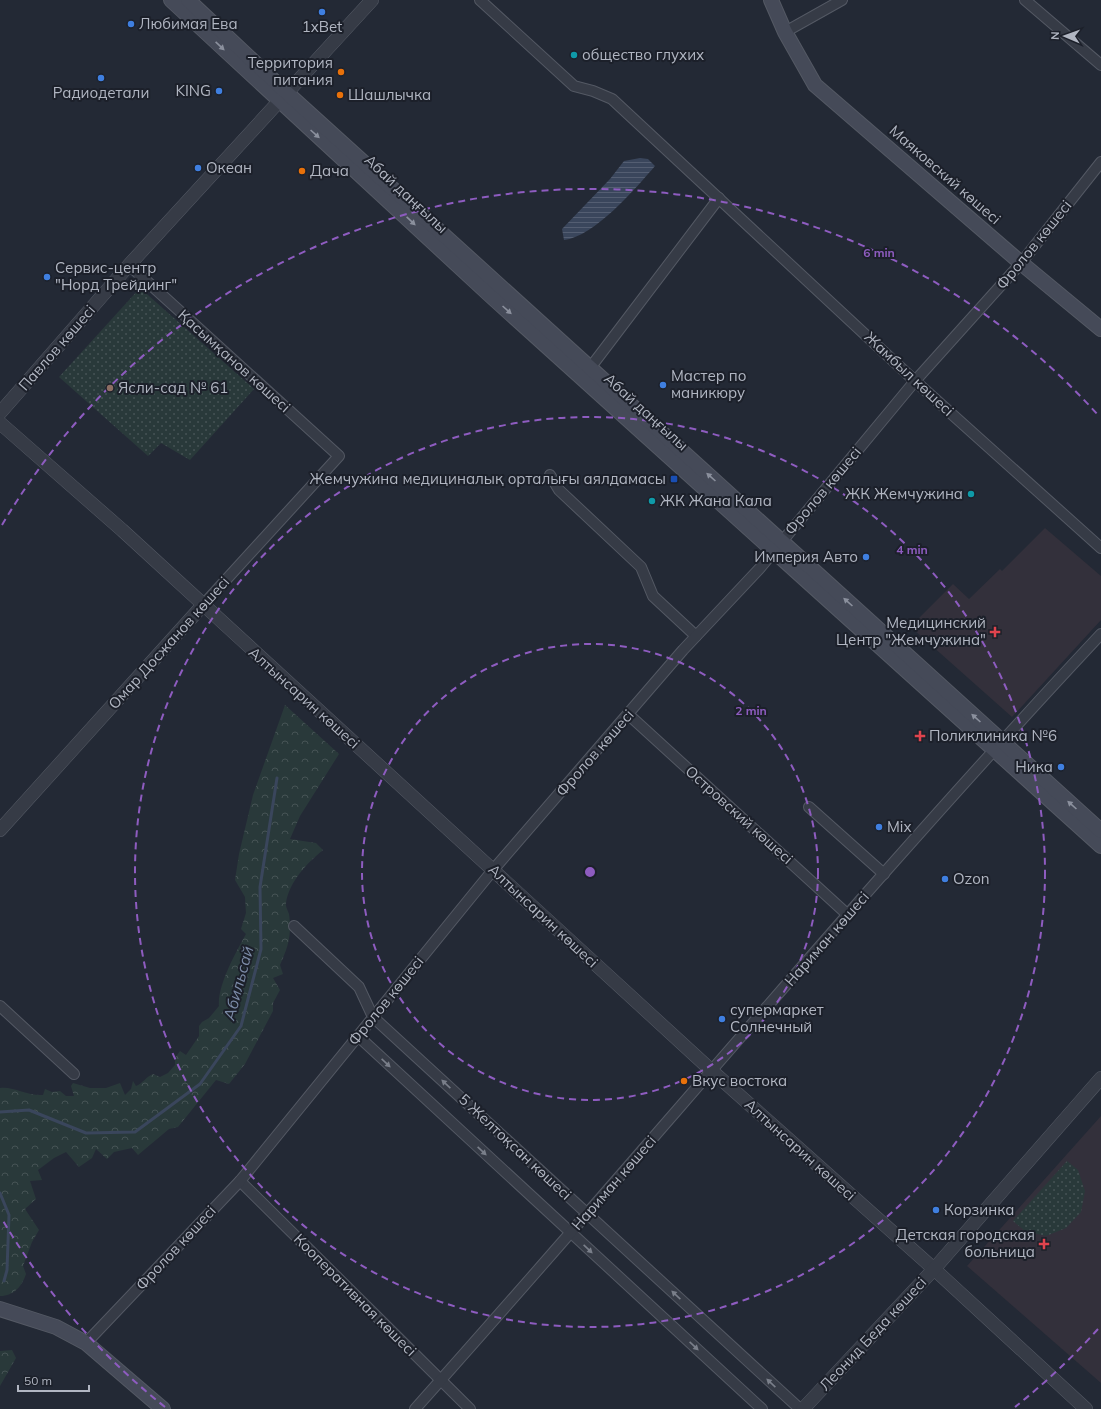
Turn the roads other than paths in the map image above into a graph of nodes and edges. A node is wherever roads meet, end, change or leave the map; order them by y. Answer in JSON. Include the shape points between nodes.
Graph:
{"nodes":[{"id":1,"x":171,"y":0,"type":"edge"},
{"id":2,"x":188,"y":0,"type":"edge"},
{"id":3,"x":372,"y":0,"type":"edge"},
{"id":4,"x":480,"y":0,"type":"edge"},
{"id":5,"x":771,"y":0,"type":"edge"},
{"id":6,"x":842,"y":0,"type":"edge"},
{"id":7,"x":1025,"y":0,"type":"edge"},
{"id":8,"x":785,"y":32,"type":"junction"},
{"id":9,"x":1101,"y":65,"type":"edge"},
{"id":10,"x":284,"y":98,"type":"junction"},
{"id":11,"x":1101,"y":162,"type":"edge"},
{"id":12,"x":719,"y":198,"type":"junction"},
{"id":13,"x":1021,"y":263,"type":"junction"},
{"id":14,"x":129,"y":265,"type":"junction"},
{"id":15,"x":1101,"y":329,"type":"edge"},
{"id":16,"x":590,"y":368,"type":"junction"},
{"id":17,"x":915,"y":381,"type":"junction"},
{"id":18,"x":0,"y":413,"type":"edge"},
{"id":19,"x":0,"y":423,"type":"edge"},
{"id":20,"x":339,"y":456,"type":"joint"},
{"id":21,"x":550,"y":475,"type":"dead end"},
{"id":22,"x":778,"y":545,"type":"junction"},
{"id":23,"x":1101,"y":548,"type":"edge"},
{"id":24,"x":203,"y":605,"type":"junction"},
{"id":25,"x":1101,"y":634,"type":"edge"},
{"id":26,"x":696,"y":636,"type":"junction"},
{"id":27,"x":629,"y":715,"type":"junction"},
{"id":28,"x":998,"y":746,"type":"junction"},
{"id":29,"x":809,"y":807,"type":"dead end"},
{"id":30,"x":0,"y":830,"type":"edge"},
{"id":31,"x":1101,"y":831,"type":"edge"},
{"id":32,"x":1101,"y":846,"type":"edge"},
{"id":33,"x":493,"y":870,"type":"junction"},
{"id":34,"x":884,"y":874,"type":"junction"},
{"id":35,"x":848,"y":915,"type":"junction"},
{"id":36,"x":294,"y":926,"type":"dead end"},
{"id":37,"x":0,"y":1006,"type":"edge"},
{"id":38,"x":373,"y":1017,"type":"junction"},
{"id":39,"x":358,"y":1036,"type":"junction"},
{"id":40,"x":712,"y":1071,"type":"junction"},
{"id":41,"x":74,"y":1074,"type":"dead end"},
{"id":42,"x":1101,"y":1078,"type":"edge"},
{"id":43,"x":240,"y":1181,"type":"junction"},
{"id":44,"x":587,"y":1213,"type":"junction"},
{"id":45,"x":570,"y":1232,"type":"junction"},
{"id":46,"x":934,"y":1269,"type":"junction"},
{"id":47,"x":0,"y":1309,"type":"edge"},
{"id":48,"x":86,"y":1343,"type":"junction"},
{"id":49,"x":441,"y":1379,"type":"junction"},
{"id":50,"x":163,"y":1409,"type":"edge"},
{"id":51,"x":415,"y":1409,"type":"edge"},
{"id":52,"x":470,"y":1409,"type":"edge"},
{"id":53,"x":762,"y":1409,"type":"edge"},
{"id":54,"x":800,"y":1409,"type":"edge"},
{"id":55,"x":803,"y":1409,"type":"edge"},
{"id":56,"x":1086,"y":1409,"type":"edge"}],
"edges":[{"from":1,"to":10,"type":"main road","name":"Абай даңғылы","one_way":true},
{"from":2,"to":10,"type":"main road","name":"Абай даңғылы"},
{"from":3,"to":10,"type":"street","name":"Павлов көшесі"},
{"from":4,"to":12,"type":"street","name":"Жамбыл көшесі","via":[[574,86],[612,100]]},
{"from":5,"to":8,"type":"main road","name":"Маяковский көшесі"},
{"from":6,"to":8,"type":"street"},
{"from":7,"to":9,"type":"street"},
{"from":8,"to":13,"type":"main road","name":"Маяковский көшесі","via":[[816,86]]},
{"from":10,"to":14,"type":"street","name":"Павлов көшесі"},
{"from":10,"to":16,"type":"main road","name":"Абай даңғылы"},
{"from":10,"to":22,"type":"main road","name":"Абай даңғылы","one_way":true,"via":[[492,297]]},
{"from":11,"to":13,"type":"street","name":"Фролов көшесі"},
{"from":12,"to":16,"type":"street"},
{"from":12,"to":17,"type":"street","name":"Жамбыл көшесі"},
{"from":13,"to":15,"type":"main road","name":"Маяковский көшесі"},
{"from":13,"to":17,"type":"street","name":"Фролов көшесі"},
{"from":14,"to":18,"type":"street","name":"Павлов көшесі"},
{"from":14,"to":20,"type":"street","name":"Қасымқанов көшесі"},
{"from":22,"to":16,"type":"main road","name":"Абай даңғылы","one_way":true},
{"from":17,"to":22,"type":"street","name":"Фролов көшесі"},
{"from":17,"to":23,"type":"street","name":"Жамбыл көшесі"},
{"from":19,"to":24,"type":"street","name":"Алтынсарин көшесі"},
{"from":20,"to":24,"type":"street","name":"Омар Досжанов көшесі"},
{"from":21,"to":26,"type":"street","via":[[559,490],[640,567],[653,596]]},
{"from":22,"to":26,"type":"street","name":"Фролов көшесі","via":[[760,568]]},
{"from":22,"to":28,"type":"main road","name":"Абай даңғылы"},
{"from":24,"to":30,"type":"street","name":"Омар Досжанов көшесі"},
{"from":24,"to":33,"type":"street","name":"Алтынсарин көшесі"},
{"from":25,"to":28,"type":"street","name":"Нариман көшесі"},
{"from":26,"to":27,"type":"street","name":"Фролов көшесі"},
{"from":27,"to":33,"type":"street","name":"Фролов көшесі"},
{"from":27,"to":35,"type":"street","name":"Островский көшесі"},
{"from":31,"to":28,"type":"main road","name":"Абай даңғылы","one_way":true},
{"from":28,"to":32,"type":"main road","name":"Абай даңғылы"},
{"from":28,"to":34,"type":"street","name":"Нариман көшесі"},
{"from":29,"to":34,"type":"street"},
{"from":33,"to":38,"type":"street","name":"Фролов көшесі"},
{"from":33,"to":40,"type":"street","name":"Алтынсарин көшесі"},
{"from":34,"to":35,"type":"street","name":"Нариман көшесі"},
{"from":35,"to":40,"type":"street","name":"Нариман көшесі"},
{"from":36,"to":38,"type":"street","name":"5 Желтоқсан көшесі","via":[[359,987]]},
{"from":37,"to":41,"type":"street"},
{"from":38,"to":39,"type":"street","name":"Фролов көшесі"},
{"from":44,"to":38,"type":"street","name":"5 Желтоқсан көшесі","one_way":true},
{"from":39,"to":43,"type":"street","name":"Фролов көшесі"},
{"from":39,"to":45,"type":"street","name":"5 Желтоқсан көшесі","one_way":true},
{"from":40,"to":44,"type":"street","name":"Нариман көшесі"},
{"from":40,"to":46,"type":"street","name":"Алтынсарин көшесі"},
{"from":42,"to":46,"type":"street","name":"Леонид Беда көшесі"},
{"from":43,"to":48,"type":"street","name":"Фролов көшесі"},
{"from":43,"to":49,"type":"street","name":"Кооперативная көшесі"},
{"from":44,"to":45,"type":"street","name":"Нариман көшесі"},
{"from":54,"to":44,"type":"street","name":"5 Желтоқсан көшесі","one_way":true},
{"from":45,"to":49,"type":"street","name":"Нариман көшесі"},
{"from":45,"to":53,"type":"street","name":"5 Желтоқсан көшесі","one_way":true},
{"from":46,"to":55,"type":"street","name":"Леонид Беда көшесі"},
{"from":46,"to":56,"type":"street","name":"Алтынсарин көшесі"},
{"from":47,"to":48,"type":"main road","via":[[56,1327]]},
{"from":48,"to":50,"type":"main road"},
{"from":49,"to":51,"type":"street","name":"Нариман көшесі"},
{"from":49,"to":52,"type":"street","name":"Кооперативная көшесі"}]}
